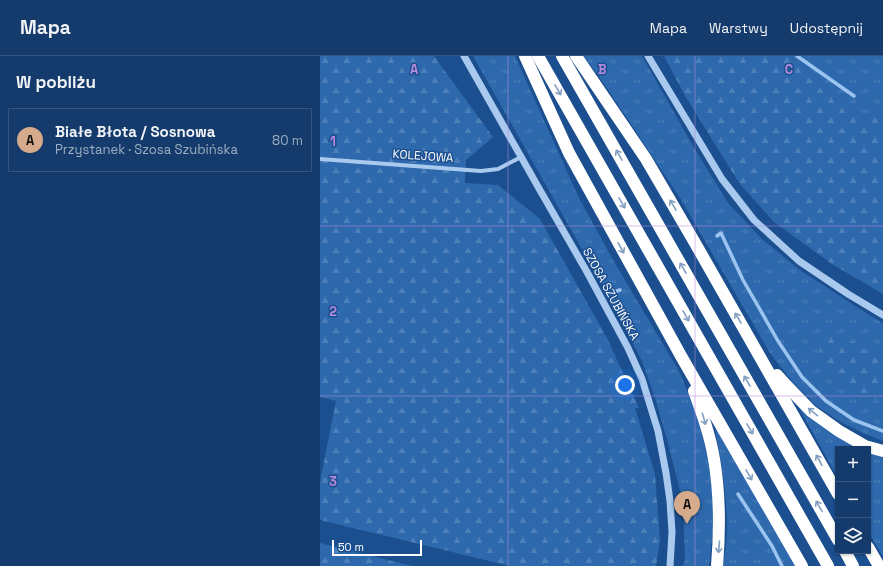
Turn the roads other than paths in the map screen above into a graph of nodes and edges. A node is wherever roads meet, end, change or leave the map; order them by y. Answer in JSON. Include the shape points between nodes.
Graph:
{"nodes":[{"id":1,"x":464,"y":56,"type":"edge"},
{"id":2,"x":525,"y":56,"type":"edge"},
{"id":3,"x":538,"y":56,"type":"edge"},
{"id":4,"x":562,"y":56,"type":"edge"},
{"id":5,"x":576,"y":56,"type":"edge"},
{"id":6,"x":648,"y":56,"type":"edge"},
{"id":7,"x":521,"y":157,"type":"junction"},
{"id":8,"x":320,"y":159,"type":"edge"},
{"id":9,"x":883,"y":314,"type":"edge"},
{"id":10,"x":758,"y":352,"type":"junction"},
{"id":11,"x":681,"y":356,"type":"junction"},
{"id":12,"x":883,"y":451,"type":"edge"},
{"id":13,"x":835,"y":489,"type":"edge"},
{"id":14,"x":835,"y":535,"type":"edge"},
{"id":15,"x":871,"y":553,"type":"edge"},
{"id":16,"x":846,"y":554,"type":"edge"},
{"id":17,"x":670,"y":566,"type":"edge"},
{"id":18,"x":717,"y":566,"type":"edge"},
{"id":19,"x":802,"y":566,"type":"edge"},
{"id":20,"x":828,"y":566,"type":"edge"},
{"id":21,"x":853,"y":566,"type":"edge"},
{"id":22,"x":878,"y":566,"type":"edge"}],
"edges":[{"from":1,"to":7,"type":"street","name":"SZOSA SZUBIŃSKA"},
{"from":2,"to":11,"type":"highway","one_way":true,"via":[[569,153]]},
{"from":3,"to":20,"type":"highway","one_way":true},
{"from":14,"to":4,"type":"highway","one_way":true},
{"from":10,"to":5,"type":"highway","one_way":true,"via":[[646,159]]},
{"from":6,"to":9,"type":"street","via":[[722,179],[754,220],[798,261]]},
{"from":7,"to":8,"type":"street","name":"KOLEJOWA","via":[[498,169],[481,171]]},
{"from":7,"to":17,"type":"street","name":"SZOSA SZUBIŃSKA","via":[[587,272],[642,379],[658,431],[666,473],[671,523]]},
{"from":12,"to":10,"type":"highway","one_way":true,"via":[[865,446],[811,410]]},
{"from":13,"to":10,"type":"highway","one_way":true},
{"from":11,"to":18,"type":"highway","one_way":true,"via":[[702,412],[714,458],[719,506]]},
{"from":11,"to":19,"type":"highway","one_way":true},
{"from":15,"to":22,"type":"highway"},
{"from":16,"to":21,"type":"highway"}]}
